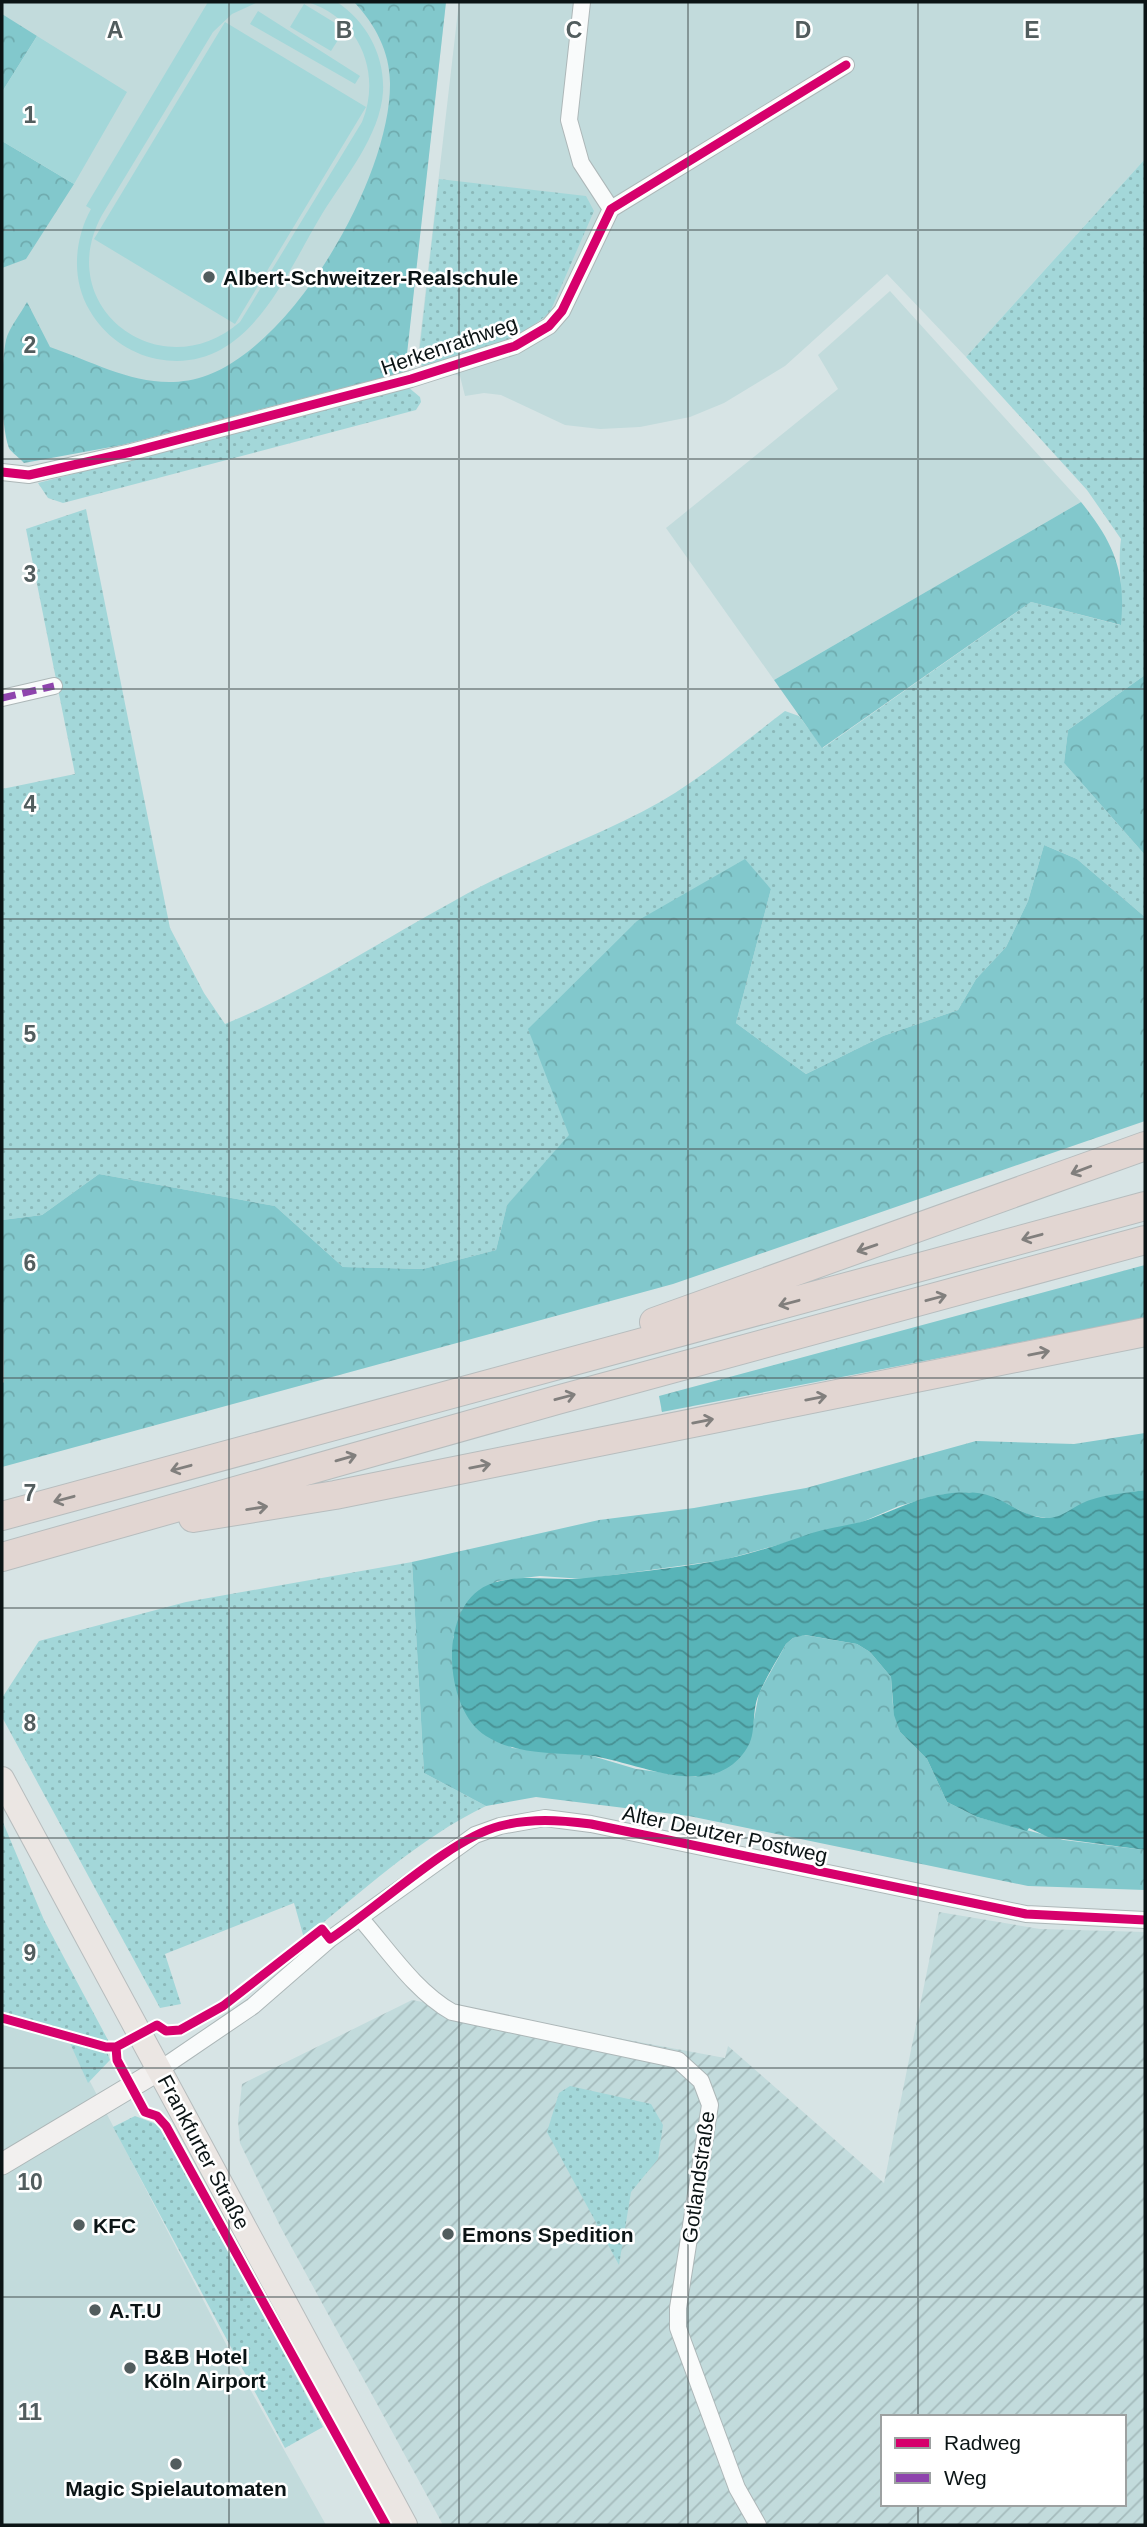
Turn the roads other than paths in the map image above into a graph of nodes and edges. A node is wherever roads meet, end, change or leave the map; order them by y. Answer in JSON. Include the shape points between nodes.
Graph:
{"nodes":[{"id":1,"x":582,"y":2,"type":"edge"},
{"id":2,"x":846,"y":65,"type":"dead end"},
{"id":3,"x":611,"y":209,"type":"junction"},
{"id":4,"x":2,"y":472,"type":"edge"},
{"id":5,"x":54,"y":686,"type":"dead end"},
{"id":6,"x":2,"y":698,"type":"edge"},
{"id":7,"x":1145,"y":1146,"type":"edge"},
{"id":8,"x":1145,"y":1206,"type":"edge"},
{"id":9,"x":1145,"y":1240,"type":"edge"},
{"id":10,"x":1145,"y":1332,"type":"edge"},
{"id":11,"x":342,"y":1425,"type":"junction"},
{"id":12,"x":2,"y":1516,"type":"edge"},
{"id":13,"x":68,"y":1539,"type":"junction"},
{"id":14,"x":2,"y":1557,"type":"edge"},
{"id":15,"x":2,"y":1779,"type":"edge"},
{"id":16,"x":361,"y":1919,"type":"junction"},
{"id":17,"x":1145,"y":1920,"type":"edge"},
{"id":18,"x":159,"y":2070,"type":"junction"},
{"id":19,"x":2,"y":2164,"type":"edge"},
{"id":20,"x":405,"y":2525,"type":"edge"},
{"id":21,"x":758,"y":2525,"type":"edge"}],
"edges":[{"from":1,"to":3,"type":"street","via":[[569,120],[581,163]]},
{"from":2,"to":3,"type":"street"},
{"from":3,"to":4,"type":"street","name":"Herkenrathweg","via":[[562,311],[549,326],[515,346],[411,379],[131,452],[29,475]]},
{"from":5,"to":6,"type":"street"},
{"from":7,"to":11,"type":"highway","one_way":true,"via":[[631,1331]]},
{"from":8,"to":11,"type":"highway","one_way":true},
{"from":13,"to":9,"type":"highway","one_way":true,"via":[[544,1403]]},
{"from":13,"to":10,"type":"highway","one_way":true,"via":[[335,1495]]},
{"from":11,"to":12,"type":"highway","one_way":true},
{"from":13,"to":14,"type":"highway"},
{"from":15,"to":18,"type":"main road","name":"Frankfurter Straße"},
{"from":16,"to":17,"type":"street","name":"Alter Deutzer Postweg","via":[[475,1835],[545,1818],[1027,1914]]},
{"from":16,"to":18,"type":"street","name":"Alter Deutzer Postweg","via":[[330,1939],[253,2006]]},
{"from":16,"to":21,"type":"street","name":"Gotlandstraße","via":[[423,1991],[452,2012],[678,2060],[701,2081],[710,2105],[678,2328],[737,2488]]},
{"from":18,"to":19,"type":"street","name":"Alter Deutzer Postweg"},
{"from":18,"to":20,"type":"main road","name":"Frankfurter Straße"}]}
